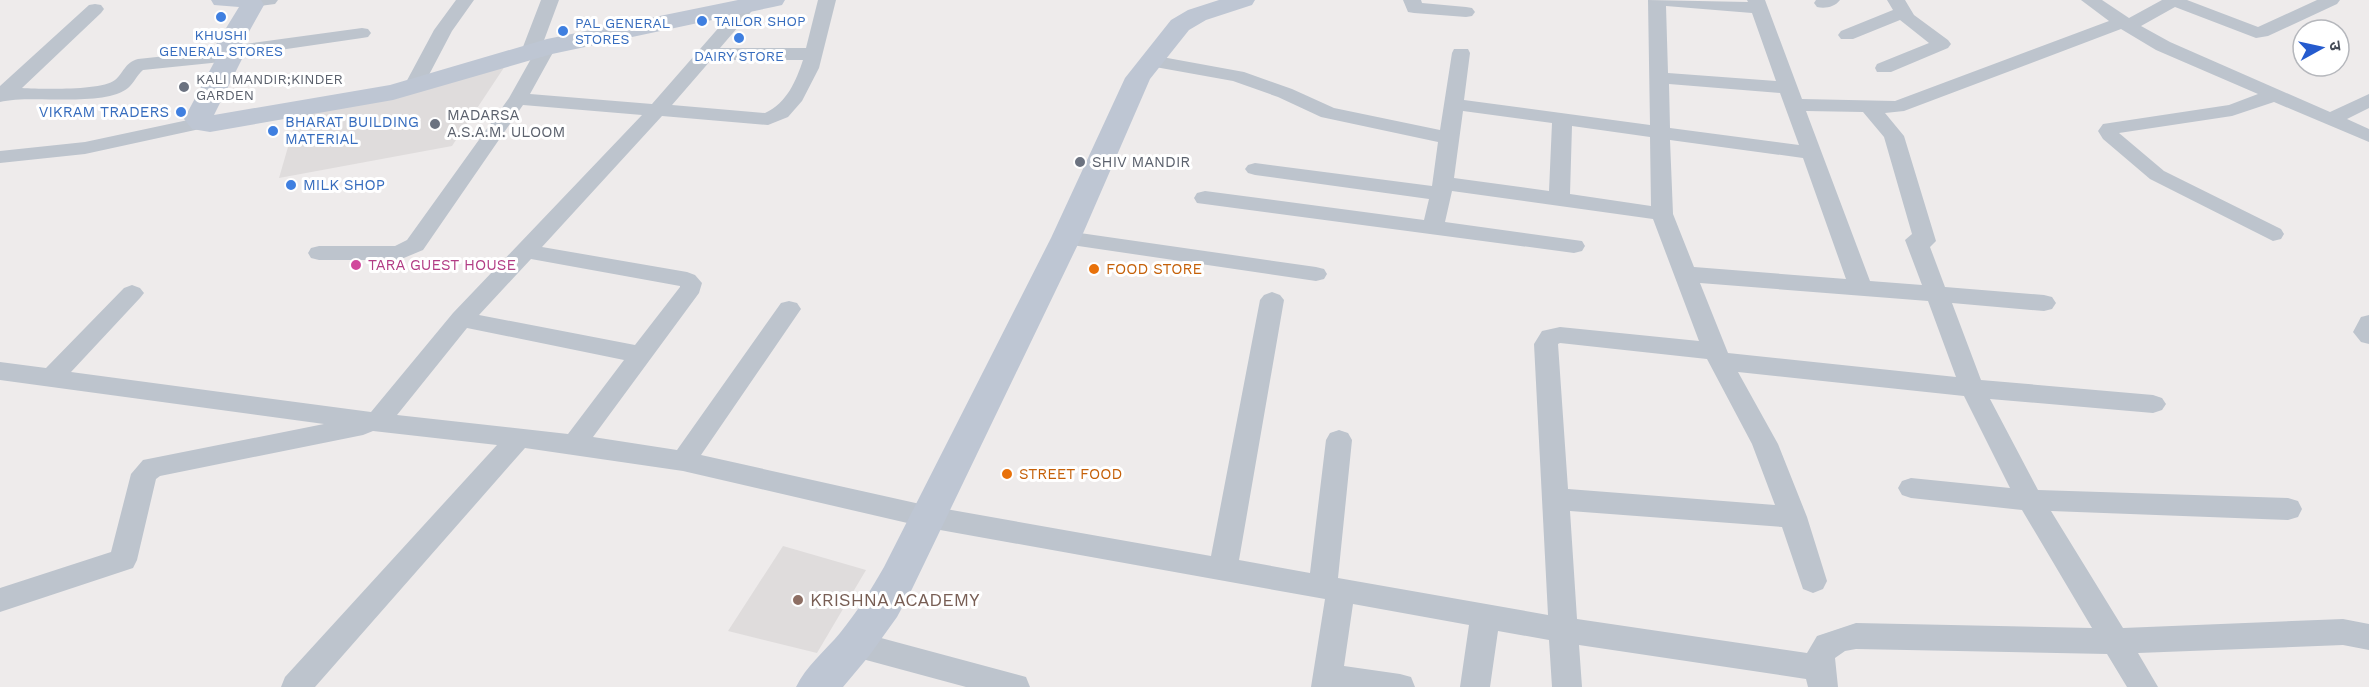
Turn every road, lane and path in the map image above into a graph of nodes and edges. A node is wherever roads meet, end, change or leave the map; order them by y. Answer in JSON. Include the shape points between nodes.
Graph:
{"nodes":[{"id":1,"x":223,"y":0,"type":"edge"},
{"id":2,"x":465,"y":0,"type":"edge"},
{"id":3,"x":550,"y":0,"type":"edge"},
{"id":4,"x":827,"y":0,"type":"edge"},
{"id":5,"x":1243,"y":0,"type":"edge"},
{"id":6,"x":1412,"y":0,"type":"edge"},
{"id":7,"x":1657,"y":0,"type":"edge"},
{"id":8,"x":2090,"y":0,"type":"edge"},
{"id":9,"x":2175,"y":0,"type":"edge"},
{"id":10,"x":2331,"y":0,"type":"edge"},
{"id":11,"x":260,"y":1,"type":"edge"},
{"id":12,"x":761,"y":2,"type":"edge"},
{"id":13,"x":1758,"y":4,"type":"edge"},
{"id":14,"x":1899,"y":6,"type":"edge"},
{"id":15,"x":95,"y":9,"type":"dead end"},
{"id":16,"x":1466,"y":12,"type":"dead end"},
{"id":17,"x":2125,"y":24,"type":"junction"},
{"id":18,"x":362,"y":33,"type":"dead end"},
{"id":19,"x":1847,"y":35,"type":"dead end"},
{"id":20,"x":539,"y":49,"type":"junction"},
{"id":21,"x":1461,"y":53,"type":"dead end"},
{"id":22,"x":231,"y":54,"type":"junction"},
{"id":23,"x":705,"y":54,"type":"junction"},
{"id":24,"x":813,"y":54,"type":"junction"},
{"id":25,"x":1151,"y":61,"type":"junction"},
{"id":26,"x":1884,"y":68,"type":"dead end"},
{"id":27,"x":1659,"y":78,"type":"junction"},
{"id":28,"x":414,"y":86,"type":"junction"},
{"id":29,"x":2,"y":95,"type":"edge"},
{"id":30,"x":2275,"y":95,"type":"junction"},
{"id":31,"x":1791,"y":97,"type":"junction"},
{"id":32,"x":518,"y":99,"type":"junction"},
{"id":33,"x":2369,"y":100,"type":"edge"},
{"id":34,"x":1454,"y":104,"type":"junction"},
{"id":35,"x":1880,"y":108,"type":"junction"},
{"id":36,"x":657,"y":110,"type":"junction"},
{"id":37,"x":1562,"y":119,"type":"junction"},
{"id":38,"x":2331,"y":119,"type":"junction"},
{"id":39,"x":202,"y":123,"type":"junction"},
{"id":40,"x":1659,"y":132,"type":"junction"},
{"id":41,"x":2369,"y":136,"type":"edge"},
{"id":42,"x":1449,"y":138,"type":"junction"},
{"id":43,"x":1811,"y":153,"type":"junction"},
{"id":44,"x":0,"y":158,"type":"edge"},
{"id":45,"x":1255,"y":169,"type":"dead end"},
{"id":46,"x":1441,"y":188,"type":"junction"},
{"id":47,"x":1205,"y":198,"type":"dead end"},
{"id":48,"x":1559,"y":200,"type":"junction"},
{"id":49,"x":1662,"y":214,"type":"junction"},
{"id":50,"x":1433,"y":228,"type":"junction"},
{"id":51,"x":2273,"y":234,"type":"dead end"},
{"id":52,"x":1066,"y":238,"type":"junction"},
{"id":53,"x":1574,"y":246,"type":"dead end"},
{"id":54,"x":524,"y":251,"type":"junction"},
{"id":55,"x":319,"y":253,"type":"dead end"},
{"id":56,"x":1316,"y":274,"type":"dead end"},
{"id":57,"x":1684,"y":274,"type":"junction"},
{"id":58,"x":1861,"y":289,"type":"junction"},
{"id":59,"x":132,"y":293,"type":"dead end"},
{"id":60,"x":1937,"y":295,"type":"junction"},
{"id":61,"x":1272,"y":300,"type":"dead end"},
{"id":62,"x":2044,"y":303,"type":"dead end"},
{"id":63,"x":789,"y":309,"type":"dead end"},
{"id":64,"x":461,"y":319,"type":"junction"},
{"id":65,"x":2369,"y":323,"type":"edge"},
{"id":66,"x":2369,"y":336,"type":"edge"},
{"id":67,"x":641,"y":355,"type":"junction"},
{"id":68,"x":1718,"y":356,"type":"junction"},
{"id":69,"x":0,"y":371,"type":"edge"},
{"id":70,"x":52,"y":377,"type":"junction"},
{"id":71,"x":1971,"y":388,"type":"junction"},
{"id":72,"x":2153,"y":404,"type":"dead end"},
{"id":73,"x":380,"y":422,"type":"junction"},
{"id":74,"x":519,"y":438,"type":"junction"},
{"id":75,"x":1339,"y":440,"type":"dead end"},
{"id":76,"x":574,"y":444,"type":"junction"},
{"id":77,"x":683,"y":461,"type":"junction"},
{"id":78,"x":1911,"y":488,"type":"dead end"},
{"id":79,"x":1556,"y":500,"type":"junction"},
{"id":80,"x":2030,"y":500,"type":"junction"},
{"id":81,"x":2288,"y":509,"type":"dead end"},
{"id":82,"x":929,"y":517,"type":"junction"},
{"id":83,"x":1793,"y":517,"type":"junction"},
{"id":84,"x":1223,"y":569,"type":"junction"},
{"id":85,"x":1813,"y":581,"type":"dead end"},
{"id":86,"x":1332,"y":589,"type":"junction"},
{"id":87,"x":0,"y":600,"type":"edge"},
{"id":88,"x":1485,"y":616,"type":"junction"},
{"id":89,"x":1564,"y":630,"type":"junction"},
{"id":90,"x":2369,"y":637,"type":"edge"},
{"id":91,"x":2115,"y":641,"type":"junction"},
{"id":92,"x":855,"y":644,"type":"junction"},
{"id":93,"x":1820,"y":677,"type":"edge"},
{"id":94,"x":1326,"y":682,"type":"edge"},
{"id":95,"x":296,"y":687,"type":"edge"},
{"id":96,"x":817,"y":687,"type":"edge"},
{"id":97,"x":1015,"y":687,"type":"edge"},
{"id":98,"x":1400,"y":687,"type":"edge"},
{"id":99,"x":1475,"y":687,"type":"edge"},
{"id":100,"x":1567,"y":687,"type":"edge"},
{"id":101,"x":2143,"y":687,"type":"edge"}],
"edges":[{"from":1,"to":11,"type":"street"},
{"from":2,"to":28,"type":"street","via":[[443,30]]},
{"from":3,"to":20,"type":"street"},
{"from":4,"to":24,"type":"street"},
{"from":5,"to":25,"type":"street","via":[[1188,19]]},
{"from":6,"to":16,"type":"street","via":[[1414,8]]},
{"from":7,"to":13,"type":"street"},
{"from":7,"to":27,"type":"street"},
{"from":8,"to":17,"type":"street"},
{"from":9,"to":10,"type":"street","via":[[2256,33]]},
{"from":9,"to":17,"type":"street"},
{"from":11,"to":22,"type":"street","via":[[228,46]]},
{"from":12,"to":20,"type":"street"},
{"from":12,"to":23,"type":"street"},
{"from":13,"to":31,"type":"street"},
{"from":14,"to":19,"type":"street"},
{"from":14,"to":26,"type":"street","via":[[1942,44]]},
{"from":15,"to":29,"type":"street"},
{"from":17,"to":30,"type":"street","via":[[2163,46]]},
{"from":17,"to":35,"type":"street"},
{"from":18,"to":22,"type":"street"},
{"from":20,"to":28,"type":"street"},
{"from":20,"to":32,"type":"street"},
{"from":21,"to":34,"type":"street"},
{"from":22,"to":29,"type":"street","via":[[138,65],[122,84],[109,90]]},
{"from":22,"to":39,"type":"street","via":[[198,119]]},
{"from":23,"to":24,"type":"street"},
{"from":23,"to":36,"type":"street"},
{"from":24,"to":36,"type":"street","via":[[809,71],[778,116]]},
{"from":25,"to":42,"type":"street","via":[[1237,76],[1328,113]]},
{"from":25,"to":52,"type":"street","via":[[1138,78]]},
{"from":27,"to":31,"type":"street"},
{"from":27,"to":40,"type":"street"},
{"from":28,"to":39,"type":"street","via":[[350,102]]},
{"from":30,"to":38,"type":"street"},
{"from":30,"to":51,"type":"street","via":[[2232,111],[2108,131],[2157,175]]},
{"from":31,"to":35,"type":"street"},
{"from":31,"to":43,"type":"street"},
{"from":32,"to":36,"type":"street"},
{"from":32,"to":55,"type":"street","via":[[415,245],[399,253]]},
{"from":33,"to":38,"type":"street"},
{"from":34,"to":37,"type":"street"},
{"from":34,"to":42,"type":"street"},
{"from":35,"to":60,"type":"street","via":[[1894,136]]},
{"from":36,"to":54,"type":"street"},
{"from":37,"to":40,"type":"street"},
{"from":37,"to":48,"type":"street"},
{"from":38,"to":41,"type":"street"},
{"from":39,"to":44,"type":"street","via":[[91,147]]},
{"from":40,"to":43,"type":"street"},
{"from":40,"to":49,"type":"street"},
{"from":42,"to":46,"type":"street"},
{"from":43,"to":58,"type":"street"},
{"from":45,"to":46,"type":"street"},
{"from":46,"to":48,"type":"street"},
{"from":46,"to":50,"type":"street"},
{"from":47,"to":50,"type":"street"},
{"from":48,"to":49,"type":"street"},
{"from":49,"to":57,"type":"street"},
{"from":50,"to":53,"type":"street"},
{"from":52,"to":56,"type":"street"},
{"from":52,"to":82,"type":"street"},
{"from":54,"to":64,"type":"street"},
{"from":54,"to":67,"type":"street","via":[[691,283]]},
{"from":57,"to":58,"type":"street"},
{"from":57,"to":68,"type":"street"},
{"from":58,"to":60,"type":"street"},
{"from":59,"to":70,"type":"street"},
{"from":60,"to":62,"type":"street"},
{"from":60,"to":71,"type":"street"},
{"from":61,"to":84,"type":"street"},
{"from":63,"to":77,"type":"street"},
{"from":64,"to":67,"type":"street"},
{"from":64,"to":73,"type":"street"},
{"from":65,"to":66,"type":"street"},
{"from":67,"to":76,"type":"street"},
{"from":68,"to":71,"type":"street"},
{"from":68,"to":79,"type":"street","via":[[1560,335],[1550,337],[1546,344]]},
{"from":68,"to":83,"type":"street","via":[[1762,436]]},
{"from":69,"to":70,"type":"street"},
{"from":70,"to":73,"type":"street"},
{"from":71,"to":72,"type":"street"},
{"from":71,"to":80,"type":"street"},
{"from":73,"to":74,"type":"street"},
{"from":73,"to":87,"type":"street","via":[[152,467],[144,474],[123,560]]},
{"from":74,"to":76,"type":"street"},
{"from":74,"to":95,"type":"street"},
{"from":75,"to":86,"type":"street"},
{"from":76,"to":77,"type":"street"},
{"from":77,"to":82,"type":"street"},
{"from":78,"to":80,"type":"street"},
{"from":79,"to":83,"type":"street"},
{"from":79,"to":89,"type":"street"},
{"from":80,"to":81,"type":"street"},
{"from":80,"to":91,"type":"street"},
{"from":82,"to":84,"type":"street"},
{"from":82,"to":92,"type":"street","via":[[883,605]]},
{"from":83,"to":85,"type":"street"},
{"from":84,"to":86,"type":"street"},
{"from":86,"to":88,"type":"street"},
{"from":86,"to":94,"type":"street"},
{"from":88,"to":89,"type":"street"},
{"from":88,"to":99,"type":"street"},
{"from":89,"to":93,"type":"street"},
{"from":89,"to":100,"type":"street"},
{"from":90,"to":91,"type":"street","via":[[2343,632]]},
{"from":91,"to":93,"type":"street","via":[[1856,636],[1836,639],[1826,647]]},
{"from":91,"to":101,"type":"street"},
{"from":92,"to":96,"type":"street"},
{"from":92,"to":97,"type":"street"},
{"from":94,"to":98,"type":"street"}]}
